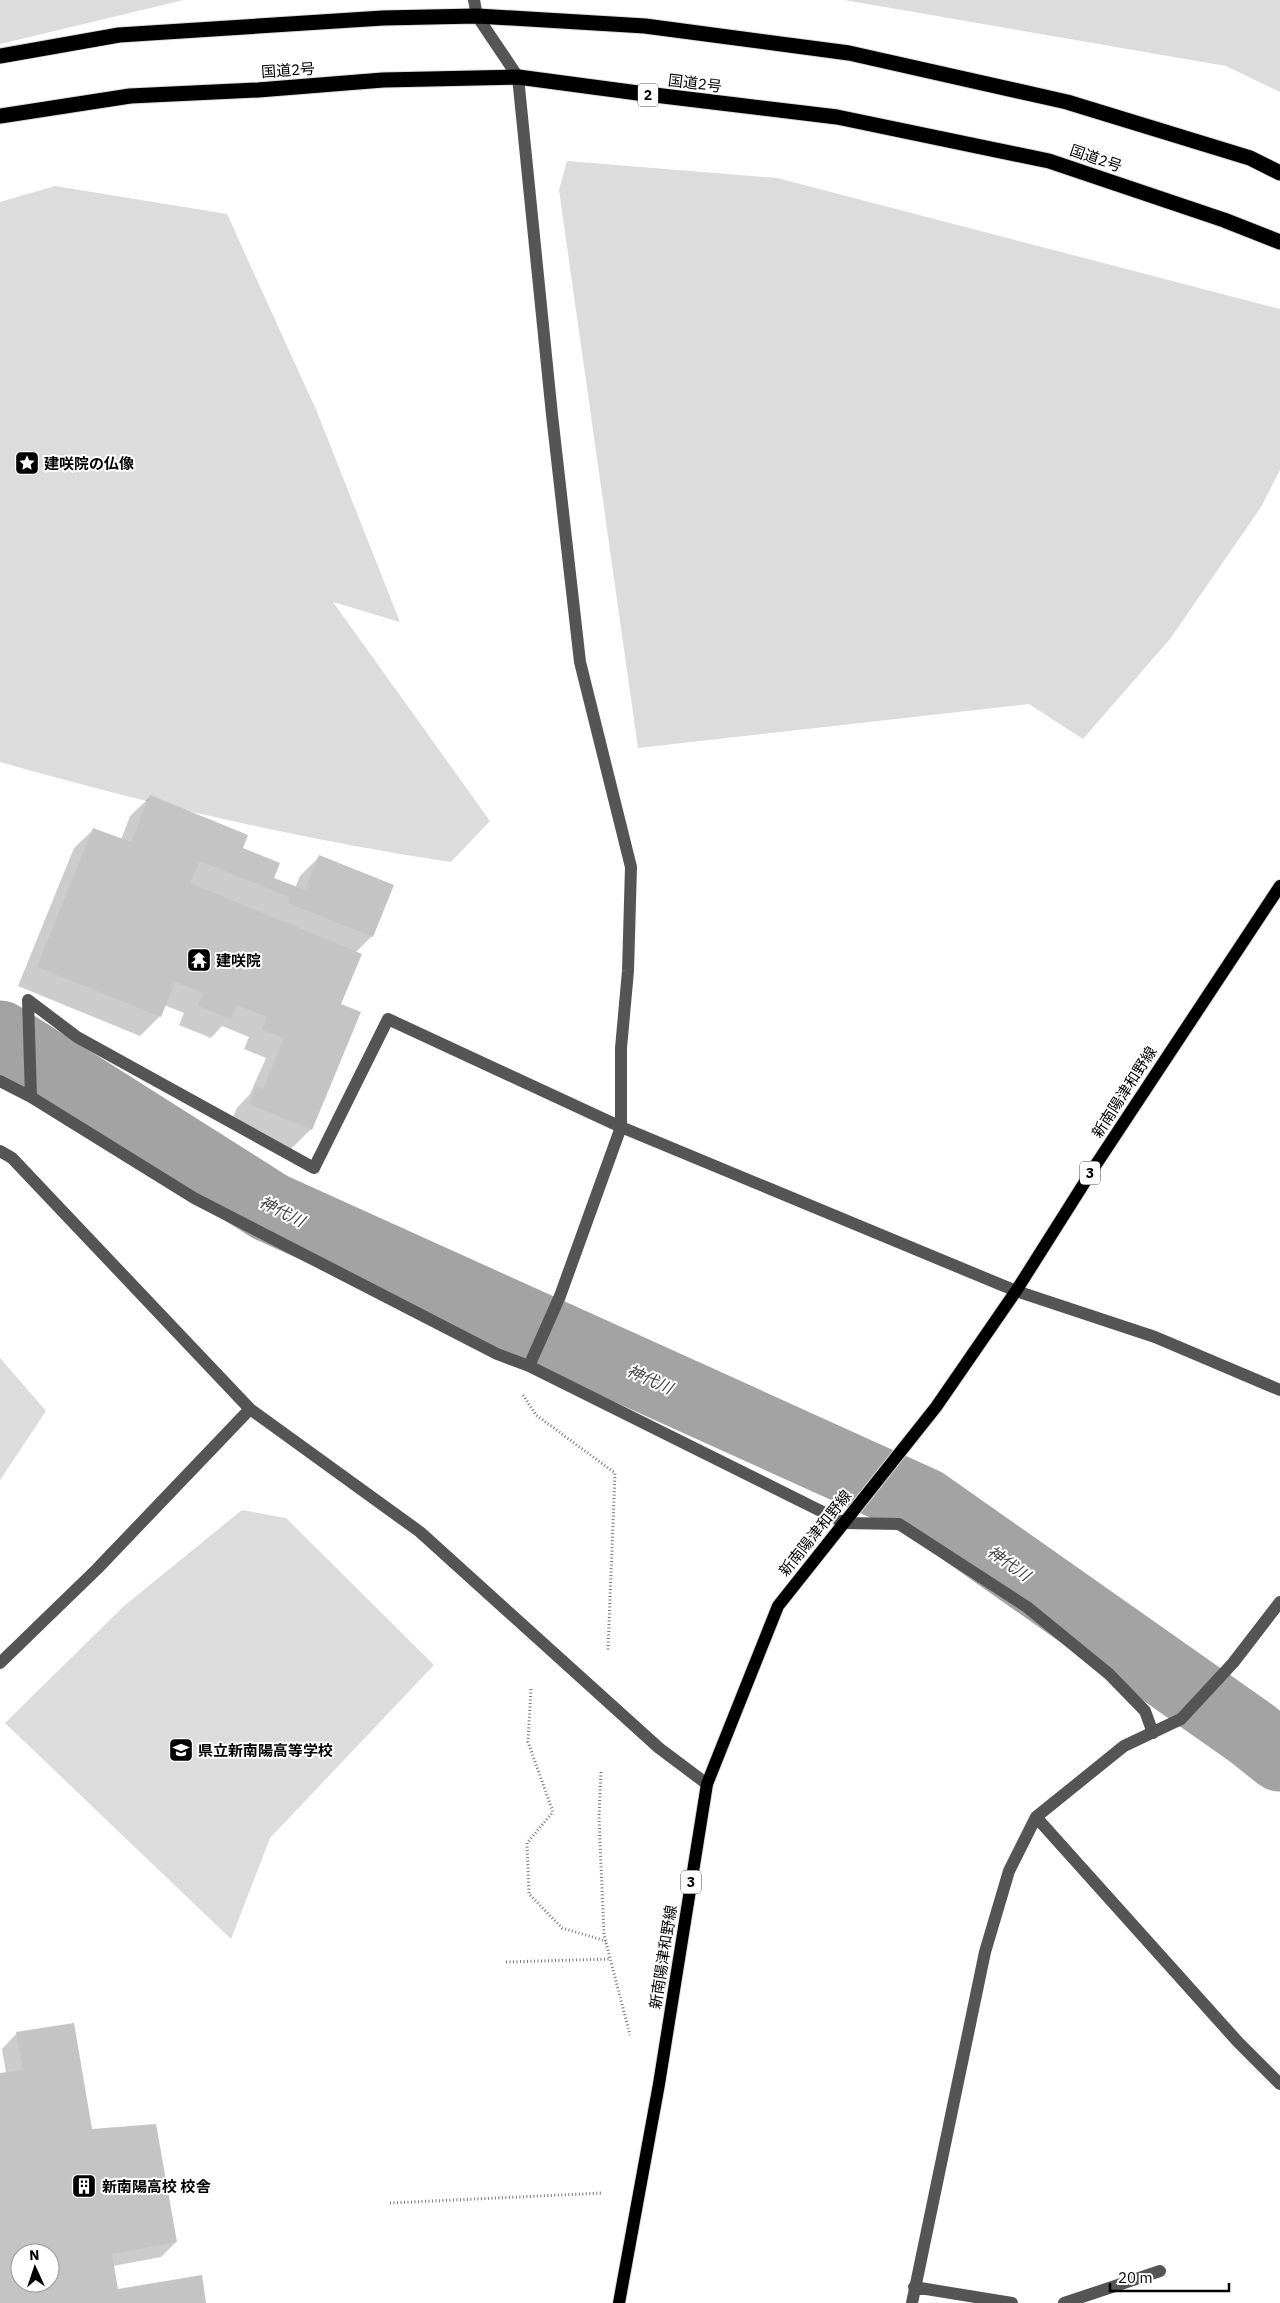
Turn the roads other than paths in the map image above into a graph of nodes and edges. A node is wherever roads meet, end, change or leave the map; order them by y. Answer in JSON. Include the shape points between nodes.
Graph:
{"nodes":[{"id":1,"x":474,"y":0,"type":"edge"},
{"id":2,"x":477,"y":16,"type":"junction"},
{"id":3,"x":0,"y":56,"type":"edge"},
{"id":4,"x":518,"y":77,"type":"junction"},
{"id":5,"x":0,"y":116,"type":"edge"},
{"id":6,"x":1280,"y":172,"type":"edge"},
{"id":7,"x":1280,"y":242,"type":"edge"},
{"id":8,"x":1280,"y":886,"type":"edge"},
{"id":9,"x":0,"y":1081,"type":"edge"},
{"id":10,"x":30,"y":1097,"type":"junction"},
{"id":11,"x":621,"y":1127,"type":"junction"},
{"id":12,"x":0,"y":1151,"type":"edge"},
{"id":13,"x":1016,"y":1291,"type":"junction"},
{"id":14,"x":529,"y":1366,"type":"junction"},
{"id":15,"x":1280,"y":1390,"type":"edge"},
{"id":16,"x":250,"y":1409,"type":"junction"},
{"id":17,"x":844,"y":1523,"type":"junction"},
{"id":18,"x":1280,"y":1602,"type":"edge"},
{"id":19,"x":0,"y":1663,"type":"edge"},
{"id":20,"x":1153,"y":1733,"type":"junction"},
{"id":21,"x":707,"y":1784,"type":"junction"},
{"id":22,"x":1036,"y":1818,"type":"junction"},
{"id":23,"x":1280,"y":2084,"type":"edge"},
{"id":24,"x":1160,"y":2270,"type":"dead end"},
{"id":25,"x":914,"y":2287,"type":"junction"},
{"id":26,"x":619,"y":2303,"type":"edge"},
{"id":27,"x":912,"y":2303,"type":"edge"},
{"id":28,"x":1012,"y":2303,"type":"edge"},
{"id":29,"x":1064,"y":2303,"type":"edge"}],
"edges":[{"from":1,"to":2,"type":"street"},
{"from":2,"to":3,"type":"highway","via":[[364,19],[118,35]]},
{"from":2,"to":4,"type":"street"},
{"from":2,"to":6,"type":"highway","via":[[644,26],[850,53],[1067,102],[1250,158]]},
{"from":4,"to":5,"type":"highway","name":"国道2号","number":"2","via":[[383,80],[130,96]]},
{"from":4,"to":7,"type":"highway","name":"国道2号","number":"2","via":[[838,117],[1039,159],[1224,220]]},
{"from":4,"to":11,"type":"street","via":[[580,662],[631,867],[628,971],[621,1048]]},
{"from":8,"to":13,"type":"main road","name":"新南陽津和野線","number":"3"},
{"from":9,"to":10,"type":"street"},
{"from":10,"to":11,"type":"street","via":[[28,1000],[77,1037],[314,1168],[388,1019]]},
{"from":10,"to":14,"type":"street","via":[[194,1198],[497,1354]]},
{"from":11,"to":13,"type":"street"},
{"from":11,"to":14,"type":"street","via":[[560,1296]]},
{"from":12,"to":16,"type":"street","via":[[12,1158]]},
{"from":13,"to":15,"type":"street","via":[[1155,1337]]},
{"from":13,"to":17,"type":"main road","name":"新南陽津和野線","number":"3","via":[[936,1407]]},
{"from":14,"to":17,"type":"street"},
{"from":16,"to":19,"type":"street"},
{"from":16,"to":21,"type":"street","via":[[420,1532],[659,1748]]},
{"from":17,"to":20,"type":"street","via":[[899,1524],[1027,1607],[1109,1674],[1146,1711]]},
{"from":17,"to":21,"type":"main road","name":"新南陽津和野線","number":"3","via":[[778,1606]]},
{"from":18,"to":20,"type":"street","via":[[1233,1663],[1180,1719]]},
{"from":20,"to":22,"type":"street","via":[[1124,1746]]},
{"from":21,"to":26,"type":"main road","name":"新南陽津和野線","number":"3","via":[[659,2084]]},
{"from":22,"to":23,"type":"street","via":[[1238,2042]]},
{"from":22,"to":25,"type":"street","via":[[1009,1870],[985,1952]]},
{"from":24,"to":29,"type":"street"},
{"from":25,"to":27,"type":"street"},
{"from":25,"to":28,"type":"street"}]}
